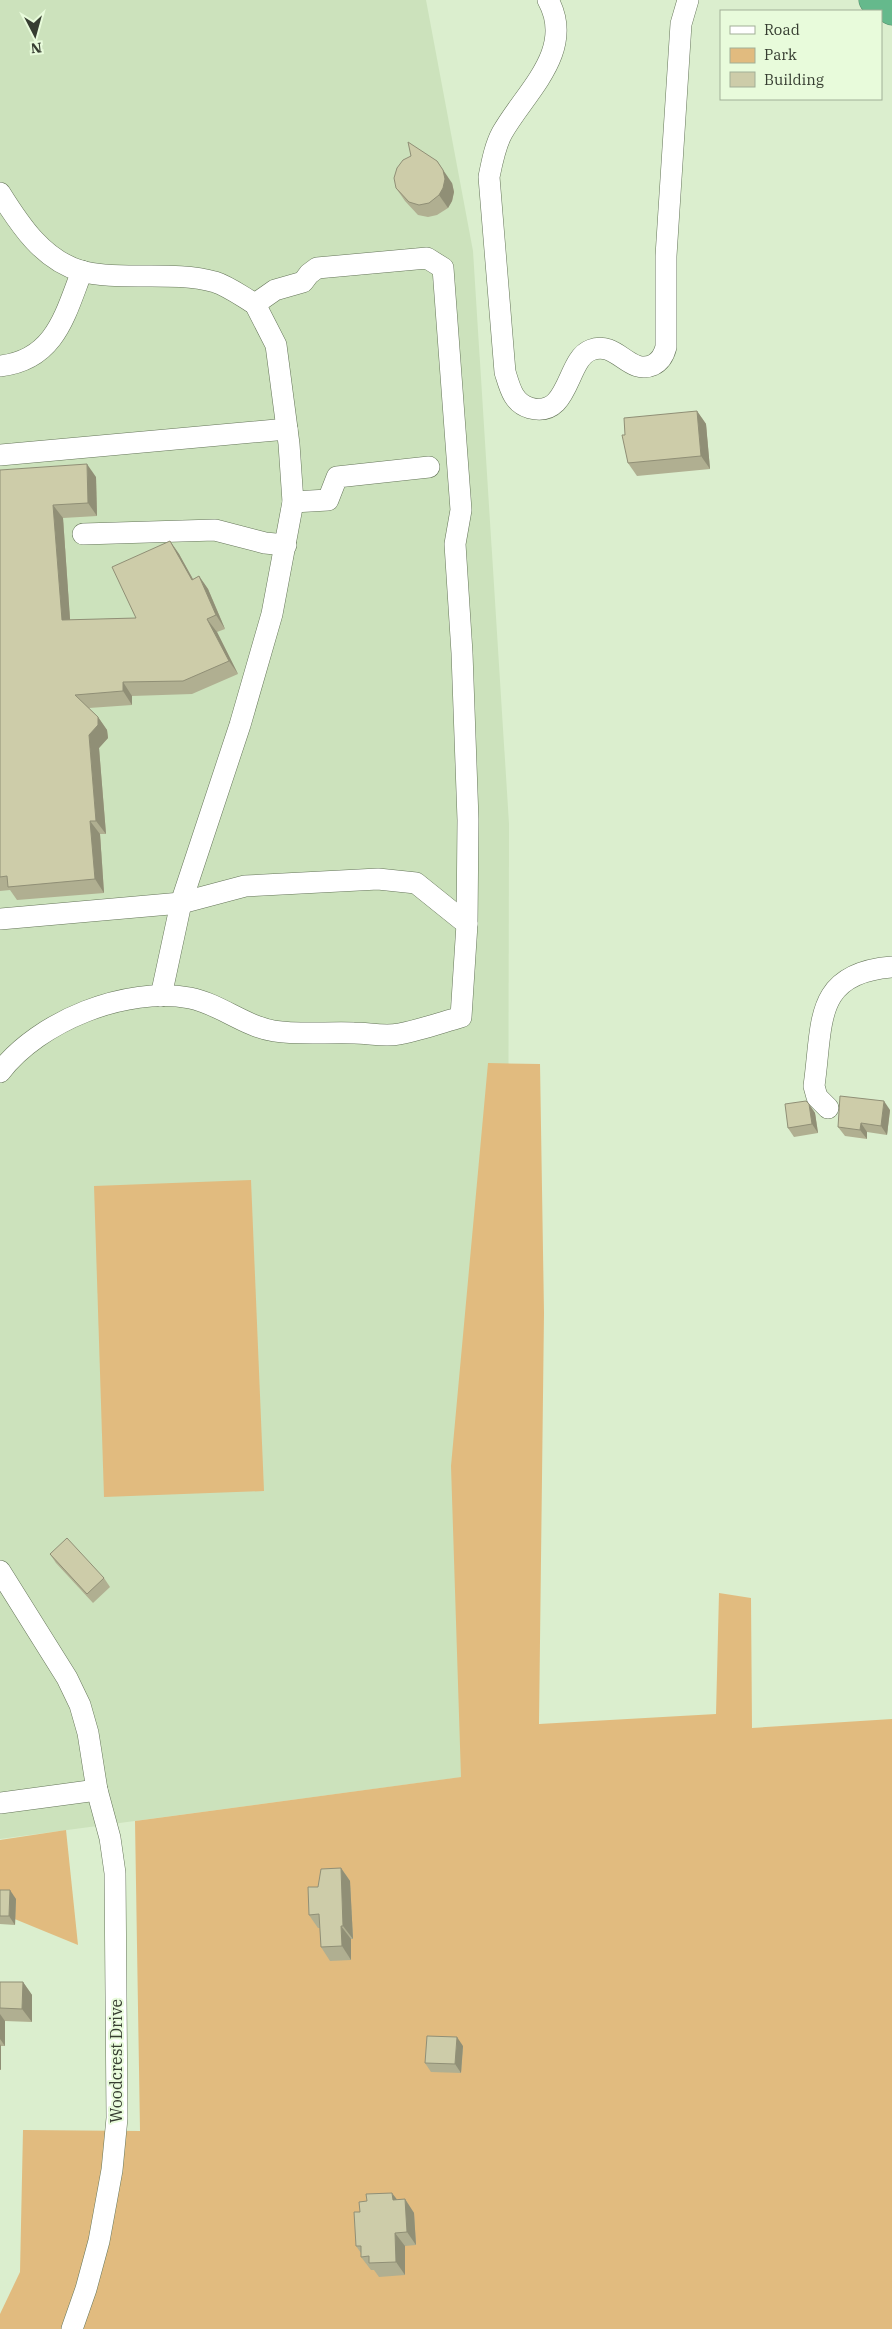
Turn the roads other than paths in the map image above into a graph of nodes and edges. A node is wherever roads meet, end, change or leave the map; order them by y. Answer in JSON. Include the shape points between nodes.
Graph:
{"nodes":[{"id":1,"x":548,"y":0,"type":"edge"},
{"id":2,"x":688,"y":0,"type":"edge"},
{"id":3,"x":873,"y":0,"type":"edge"},
{"id":4,"x":892,"y":11,"type":"edge"},
{"id":5,"x":0,"y":193,"type":"edge"},
{"id":6,"x":82,"y":272,"type":"junction"},
{"id":7,"x":255,"y":304,"type":"junction"},
{"id":8,"x":0,"y":366,"type":"edge"},
{"id":9,"x":287,"y":429,"type":"junction"},
{"id":10,"x":0,"y":454,"type":"edge"},
{"id":11,"x":429,"y":467,"type":"dead end"},
{"id":12,"x":293,"y":502,"type":"junction"},
{"id":13,"x":84,"y":534,"type":"dead end"},
{"id":14,"x":286,"y":545,"type":"junction"},
{"id":15,"x":181,"y":903,"type":"junction"},
{"id":16,"x":0,"y":919,"type":"edge"},
{"id":17,"x":467,"y":924,"type":"junction"},
{"id":18,"x":892,"y":967,"type":"edge"},
{"id":19,"x":162,"y":996,"type":"junction"},
{"id":20,"x":0,"y":1072,"type":"edge"},
{"id":21,"x":828,"y":1108,"type":"dead end"},
{"id":22,"x":0,"y":1571,"type":"edge"},
{"id":23,"x":97,"y":1790,"type":"junction"},
{"id":24,"x":0,"y":1803,"type":"edge"},
{"id":25,"x":72,"y":2329,"type":"edge"}],
"edges":[{"from":1,"to":2,"type":"street","via":[[556,25],[552,57],[502,133],[489,177],[505,372],[517,400],[535,409],[557,400],[566,389],[582,355],[592,350],[615,351],[639,368],[658,363],[664,355],[666,256],[681,24]]},
{"from":3,"to":4,"type":"highway"},
{"from":5,"to":6,"type":"street","via":[[23,229],[59,261]]},
{"from":6,"to":7,"type":"street","via":[[170,276],[216,282]]},
{"from":6,"to":8,"type":"street","via":[[62,325],[52,340],[33,355]]},
{"from":7,"to":9,"type":"street","via":[[276,345]]},
{"from":7,"to":17,"type":"street","via":[[275,290],[303,282],[318,268],[427,258],[443,268],[461,510],[456,544],[467,774]]},
{"from":9,"to":10,"type":"street"},
{"from":9,"to":12,"type":"street"},
{"from":11,"to":12,"type":"street","via":[[337,477],[328,500]]},
{"from":12,"to":14,"type":"street"},
{"from":13,"to":14,"type":"street","via":[[215,530],[265,544]]},
{"from":14,"to":15,"type":"street","via":[[272,614],[240,725]]},
{"from":15,"to":16,"type":"street"},
{"from":15,"to":17,"type":"street","via":[[245,886],[378,879],[416,884]]},
{"from":15,"to":19,"type":"street"},
{"from":17,"to":19,"type":"street","via":[[461,1017],[397,1034],[274,1031],[191,998]]},
{"from":18,"to":21,"type":"street","via":[[856,973],[841,982],[832,993],[825,1009],[814,1086],[817,1097]]},
{"from":19,"to":20,"type":"street","via":[[110,1004],[71,1018],[30,1041]]},
{"from":22,"to":23,"type":"street","name":"Woodcrest Drive","via":[[80,1705]]},
{"from":23,"to":24,"type":"street"},
{"from":23,"to":25,"type":"street","name":"Woodcrest Drive","via":[[110,1838],[115,1873],[117,2118],[112,2170],[99,2240]]}]}
